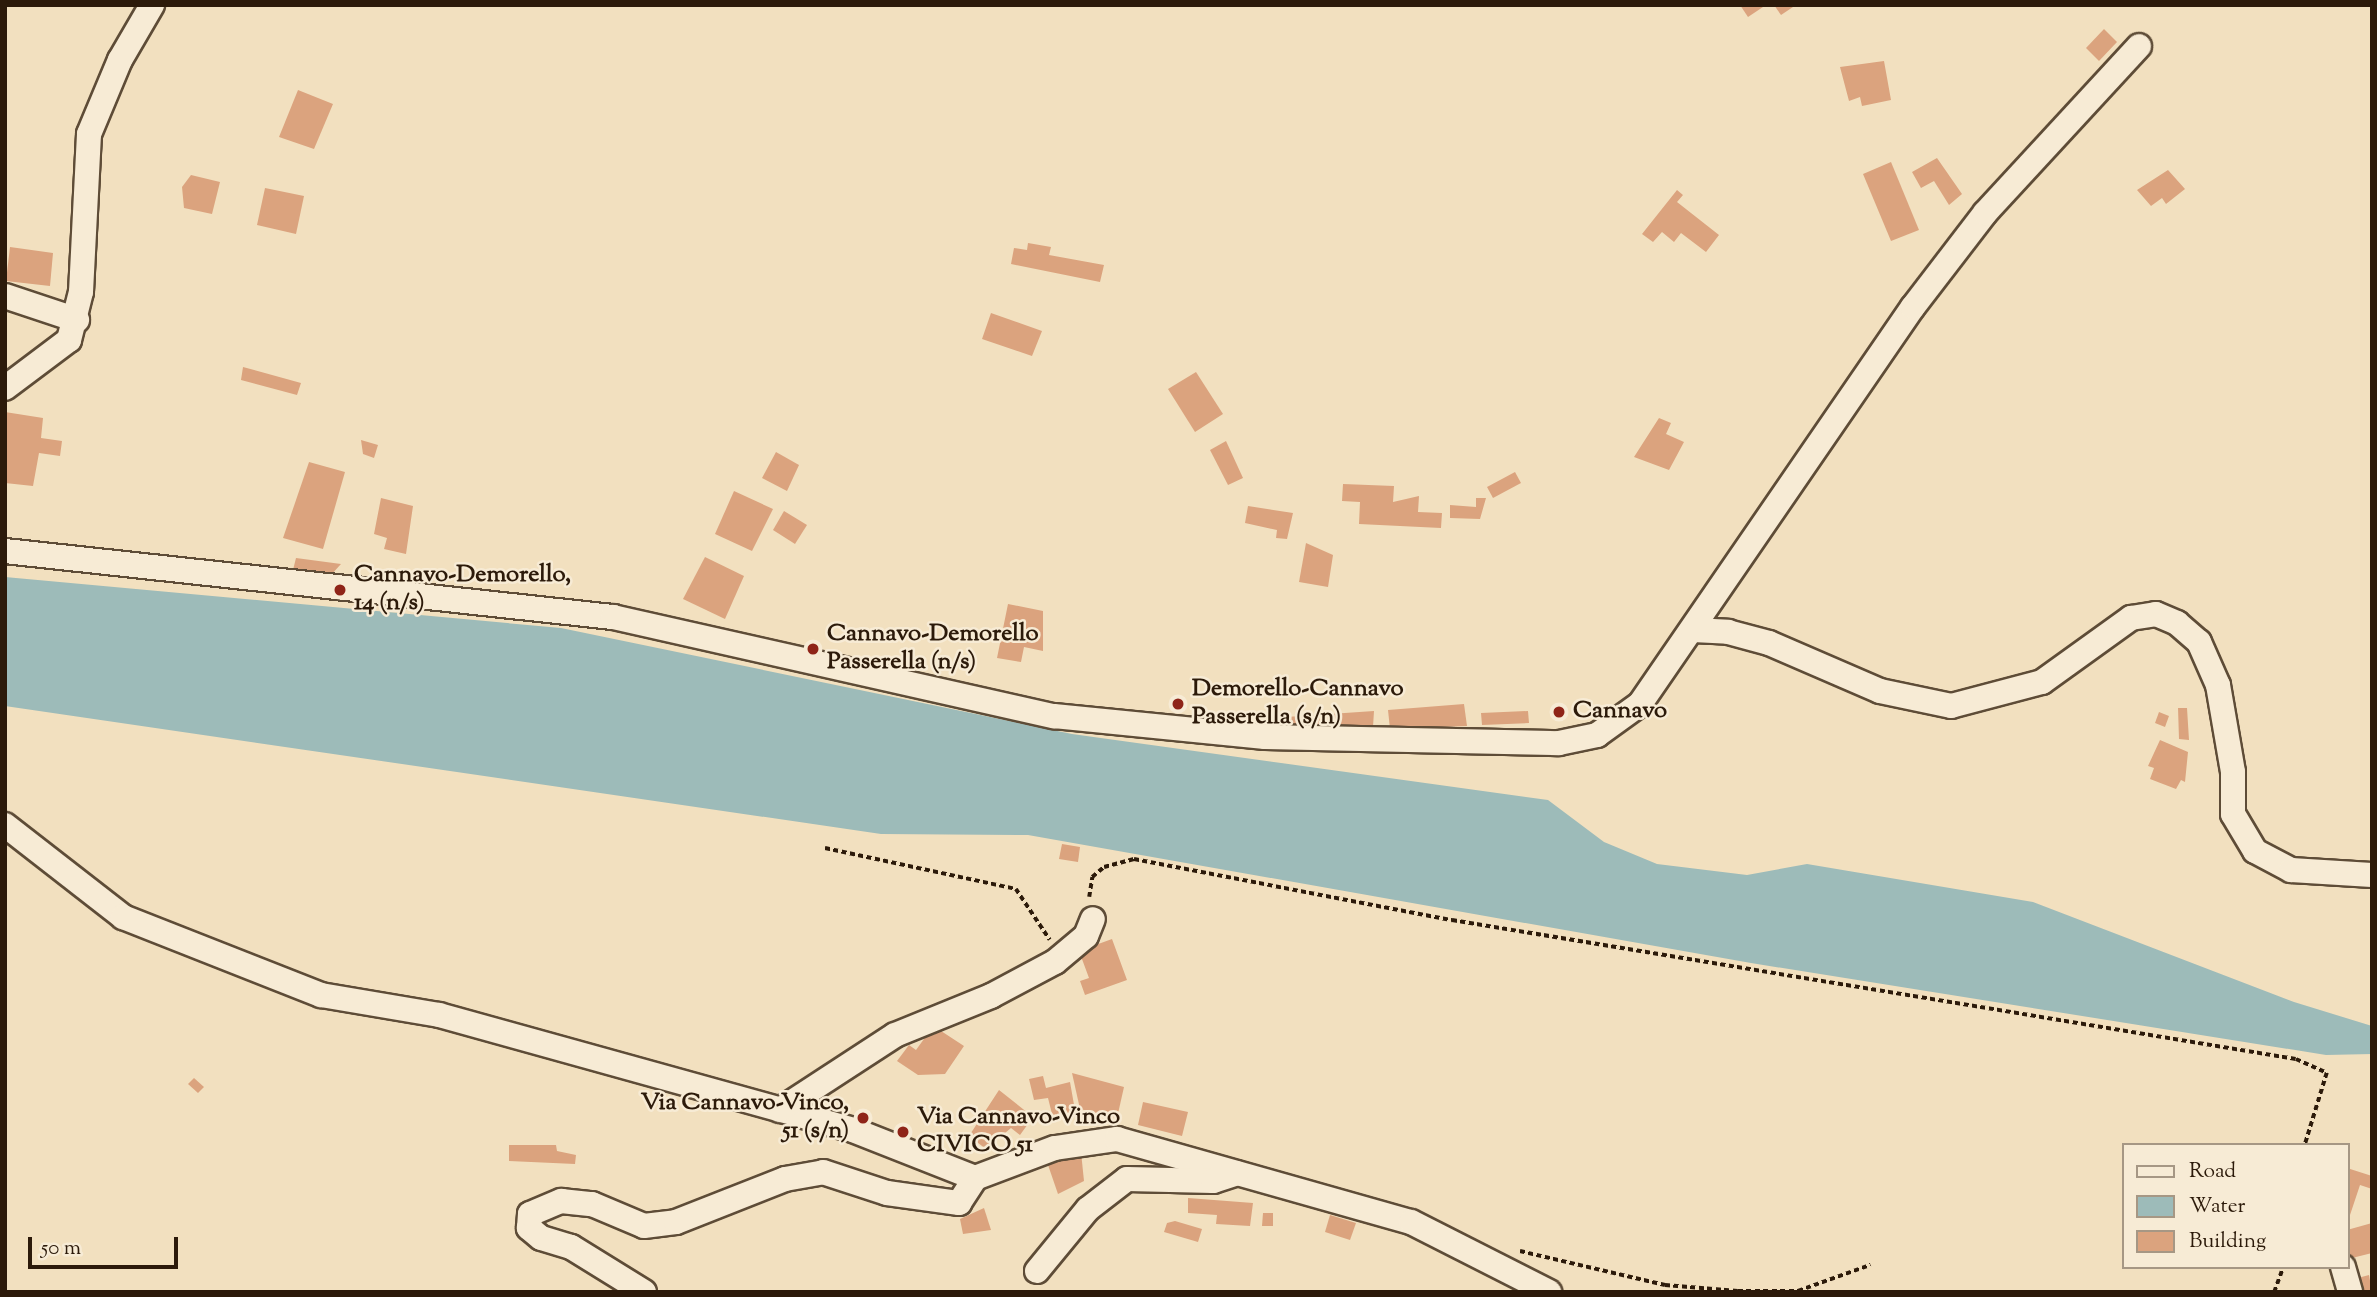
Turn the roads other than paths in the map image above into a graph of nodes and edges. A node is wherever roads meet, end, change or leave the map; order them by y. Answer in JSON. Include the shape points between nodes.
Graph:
{"nodes":[{"id":1,"x":152,"y":5,"type":"edge"},
{"id":2,"x":2139,"y":46,"type":"dead end"},
{"id":3,"x":5,"y":296,"type":"edge"},
{"id":4,"x":77,"y":320,"type":"junction"},
{"id":5,"x":5,"y":388,"type":"edge"},
{"id":6,"x":5,"y":551,"type":"edge"},
{"id":7,"x":1693,"y":630,"type":"junction"},
{"id":8,"x":5,"y":825,"type":"edge"},
{"id":9,"x":2372,"y":875,"type":"edge"},
{"id":10,"x":1093,"y":919,"type":"road end"},
{"id":11,"x":780,"y":1110,"type":"junction"},
{"id":12,"x":1238,"y":1172,"type":"junction"},
{"id":13,"x":975,"y":1178,"type":"junction"},
{"id":14,"x":2344,"y":1269,"type":"edge"},
{"id":15,"x":1037,"y":1271,"type":"dead end"},
{"id":16,"x":644,"y":1292,"type":"edge"},
{"id":17,"x":1549,"y":1292,"type":"edge"},
{"id":18,"x":2350,"y":1292,"type":"edge"}],
"edges":[{"from":1,"to":4,"type":"street","via":[[120,60],[89,134]]},
{"from":2,"to":7,"type":"street","via":[[1977,224]]},
{"from":3,"to":4,"type":"street"},
{"from":4,"to":5,"type":"street","via":[[69,340],[50,359]]},
{"from":6,"to":7,"type":"street","via":[[613,617],[1054,716],[1265,737],[1559,743],[1597,735],[1640,704]]},
{"from":7,"to":9,"type":"street","via":[[1728,632],[1769,643],[1880,691],[1951,706],[2042,681],[2131,618],[2155,614],[2177,623],[2199,642],[2218,685],[2233,772],[2233,814],[2255,851],[2291,870]]},
{"from":8,"to":11,"type":"street","via":[[123,917],[321,996],[439,1015]]},
{"from":10,"to":11,"type":"street","via":[[1086,936],[1049,965],[991,996],[895,1035]]},
{"from":11,"to":13,"type":"street","via":[[853,1130]]},
{"from":12,"to":13,"type":"street","via":[[1118,1139],[1055,1148]]},
{"from":12,"to":15,"type":"street","via":[[1213,1181],[1127,1179],[1088,1209]]},
{"from":12,"to":17,"type":"street","via":[[1412,1222]]},
{"from":13,"to":16,"type":"street","via":[[958,1203],[887,1193],[823,1172],[785,1179],[676,1222],[644,1226],[592,1204],[561,1201],[530,1214],[529,1228],[541,1238],[571,1247]]},
{"from":14,"to":18,"type":"street"}]}
